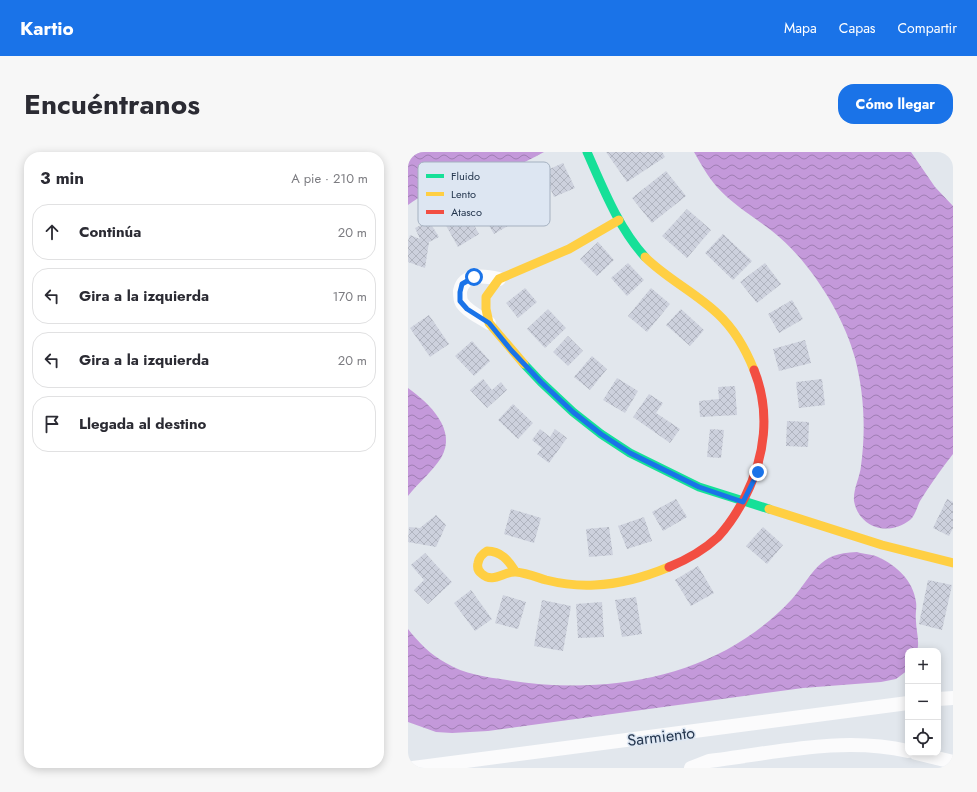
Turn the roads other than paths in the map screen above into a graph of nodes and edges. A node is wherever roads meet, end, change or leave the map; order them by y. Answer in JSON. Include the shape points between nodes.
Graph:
{"nodes":[{"id":1,"x":587,"y":152,"type":"edge"},
{"id":2,"x":618,"y":220,"type":"junction"},
{"id":3,"x":499,"y":279,"type":"junction"},
{"id":4,"x":489,"y":323,"type":"junction"},
{"id":5,"x":743,"y":502,"type":"junction"},
{"id":6,"x":953,"y":563,"type":"edge"},
{"id":7,"x":515,"y":571,"type":"dead end"},
{"id":8,"x":953,"y":698,"type":"edge"},
{"id":9,"x":941,"y":700,"type":"edge"},
{"id":10,"x":905,"y":703,"type":"edge"},
{"id":11,"x":905,"y":750,"type":"edge"},
{"id":12,"x":928,"y":756,"type":"edge"},
{"id":13,"x":953,"y":762,"type":"edge"},
{"id":14,"x":413,"y":768,"type":"edge"},
{"id":15,"x":691,"y":768,"type":"edge"}],
"edges":[{"from":1,"to":2,"type":"street"},
{"from":2,"to":3,"type":"street","via":[[569,249]]},
{"from":2,"to":5,"type":"street","via":[[643,254],[720,316],[744,349],[755,372],[763,397],[763,444],[758,472]]},
{"from":3,"to":4,"type":"street","via":[[486,297]]},
{"from":3,"to":4,"type":"street","via":[[474,277],[462,284],[460,292],[460,301],[467,309]]},
{"from":4,"to":5,"type":"street","via":[[541,382],[601,434],[630,453],[699,487]]},
{"from":5,"to":6,"type":"street","via":[[882,545]]},
{"from":5,"to":7,"type":"street","via":[[716,538],[694,555],[640,578],[614,584],[575,585]]},
{"from":8,"to":9,"type":"street"},
{"from":10,"to":14,"type":"street","name":"Sarmiento"},
{"from":11,"to":15,"type":"street","via":[[876,745],[828,745],[709,761]]},
{"from":12,"to":13,"type":"street"}]}
